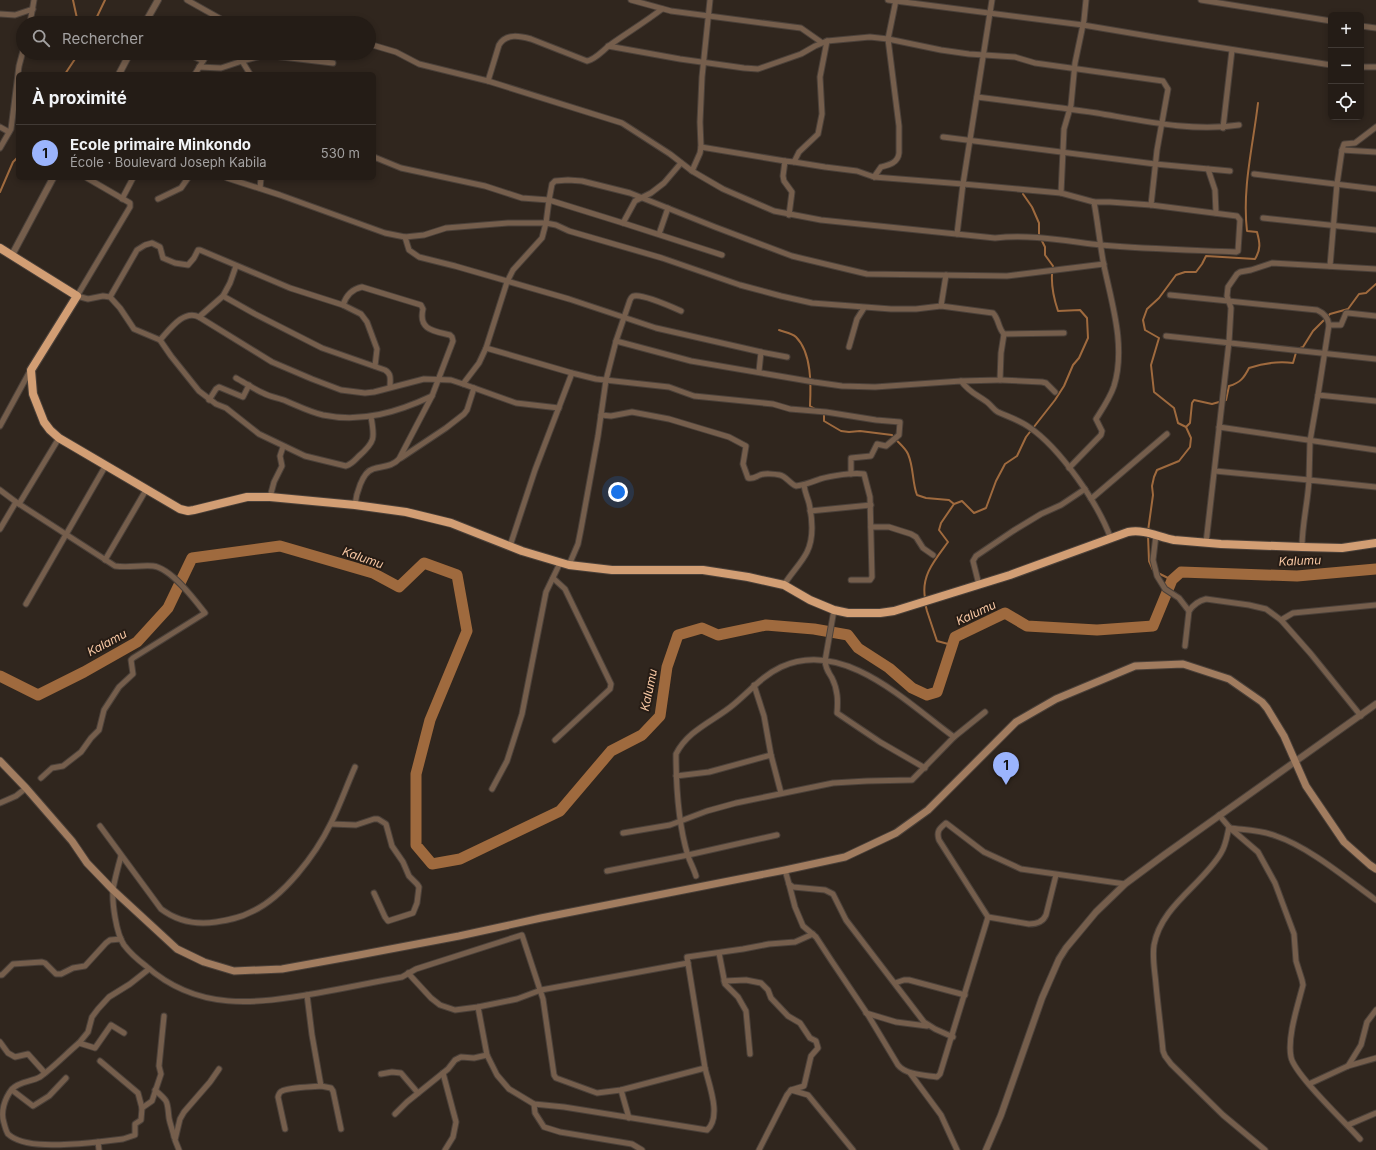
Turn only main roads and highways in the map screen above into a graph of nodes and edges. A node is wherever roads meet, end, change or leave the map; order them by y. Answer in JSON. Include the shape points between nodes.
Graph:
{"nodes":[{"id":1,"x":0,"y":248,"type":"edge"},
{"id":2,"x":1376,"y":543,"type":"edge"},
{"id":3,"x":0,"y":761,"type":"edge"},
{"id":4,"x":1376,"y":869,"type":"edge"}],
"edges":[{"from":1,"to":2,"type":"highway","via":[[77,296],[31,370],[33,394],[44,422],[59,438],[146,490],[188,511],[247,497],[270,497],[406,512],[437,518],[560,563],[612,570],[703,570],[755,578],[784,585],[810,600],[848,614],[894,611],[918,604],[1128,532],[1143,531],[1174,540],[1206,543],[1342,548]]},
{"from":3,"to":4,"type":"main road","via":[[72,841],[87,863],[178,949],[204,962],[234,970],[272,970],[344,958],[845,856],[896,833],[928,810],[1016,722],[1056,699],[1135,666],[1183,664],[1229,679],[1262,702],[1284,736],[1306,786],[1344,842]]}]}
